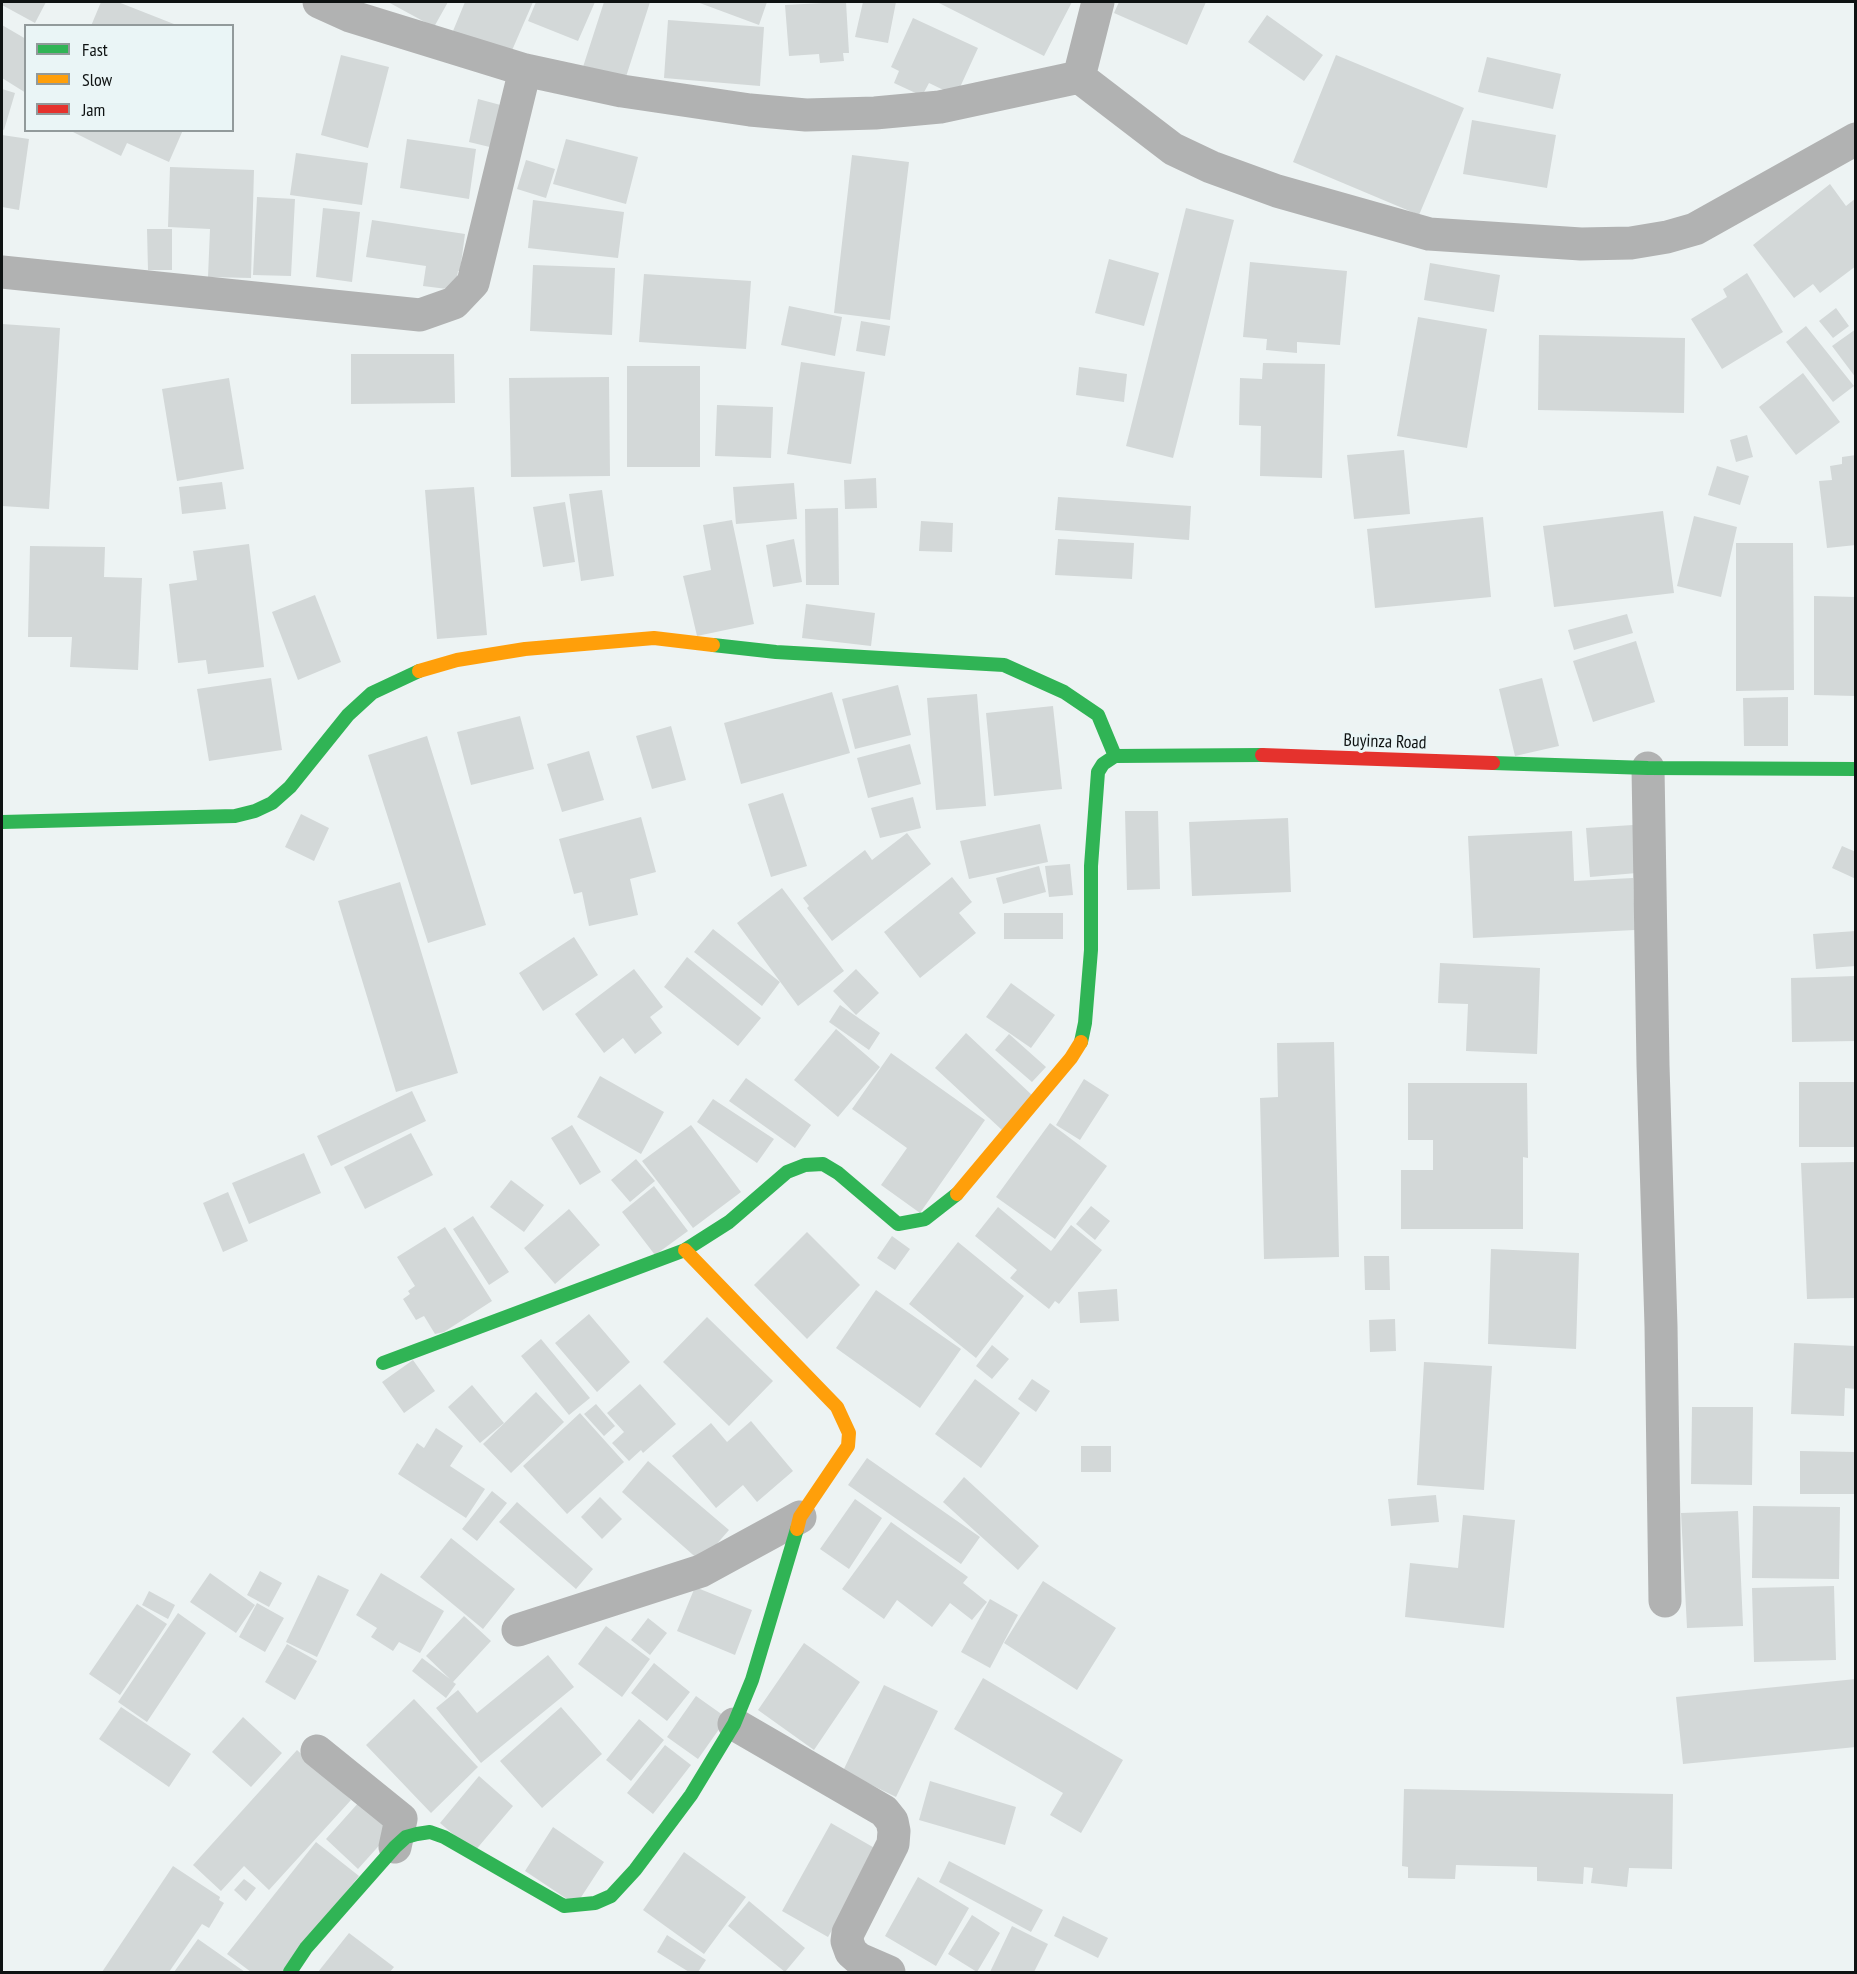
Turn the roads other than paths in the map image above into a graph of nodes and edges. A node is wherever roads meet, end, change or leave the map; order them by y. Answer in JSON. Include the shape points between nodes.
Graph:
{"nodes":[{"id":1,"x":319,"y":2,"type":"edge"},
{"id":2,"x":1098,"y":2,"type":"edge"},
{"id":3,"x":525,"y":70,"type":"junction"},
{"id":4,"x":1079,"y":77,"type":"junction"},
{"id":5,"x":1856,"y":139,"type":"edge"},
{"id":6,"x":2,"y":272,"type":"edge"},
{"id":7,"x":1114,"y":756,"type":"junction"},
{"id":8,"x":1648,"y":768,"type":"junction"},
{"id":9,"x":1856,"y":769,"type":"edge"},
{"id":10,"x":2,"y":822,"type":"edge"},
{"id":11,"x":685,"y":1250,"type":"junction"},
{"id":12,"x":383,"y":1363,"type":"dead end"},
{"id":13,"x":800,"y":1517,"type":"junction"},
{"id":14,"x":1665,"y":1600,"type":"dead end"},
{"id":15,"x":518,"y":1630,"type":"dead end"},
{"id":16,"x":734,"y":1724,"type":"junction"},
{"id":17,"x":317,"y":1751,"type":"dead end"},
{"id":18,"x":395,"y":1847,"type":"junction"},
{"id":19,"x":290,"y":1972,"type":"edge"},
{"id":20,"x":889,"y":1972,"type":"edge"}],
"edges":[{"from":1,"to":3,"type":"street","via":[[350,16]]},
{"from":2,"to":4,"type":"street"},
{"from":3,"to":4,"type":"street","via":[[622,91],[806,115],[940,107]]},
{"from":3,"to":6,"type":"street","via":[[473,283],[454,303],[420,315]]},
{"from":4,"to":5,"type":"street","via":[[1173,149],[1211,167],[1276,192],[1429,234],[1581,244],[1631,243],[1667,237],[1695,229]]},
{"from":7,"to":8,"type":"street","name":"Buyinza Road","via":[[1249,755]]},
{"from":7,"to":10,"type":"street","via":[[1098,715],[1064,692],[1004,665],[776,652],[654,638],[525,649],[457,660],[414,672],[372,693],[348,715],[290,787],[272,803],[255,811],[235,816]]},
{"from":7,"to":11,"type":"street","via":[[1098,772],[1082,1040],[959,1193],[926,1219],[898,1224],[838,1173],[823,1164],[805,1165],[787,1172],[729,1222]]},
{"from":8,"to":9,"type":"street","name":"Buyinza Road"},
{"from":8,"to":14,"type":"street"},
{"from":11,"to":12,"type":"street"},
{"from":11,"to":13,"type":"street","via":[[837,1407],[846,1424],[848,1446]]},
{"from":13,"to":15,"type":"street","via":[[701,1571]]},
{"from":13,"to":16,"type":"street","via":[[752,1680]]},
{"from":16,"to":18,"type":"street","via":[[691,1795],[635,1870],[611,1896],[595,1903],[564,1906],[430,1832],[406,1837]]},
{"from":16,"to":20,"type":"street","via":[[884,1811],[892,1821],[893,1844],[847,1941],[851,1952],[860,1959]]},
{"from":17,"to":18,"type":"street","via":[[401,1819]]},
{"from":18,"to":19,"type":"street","via":[[306,1948]]}]}
